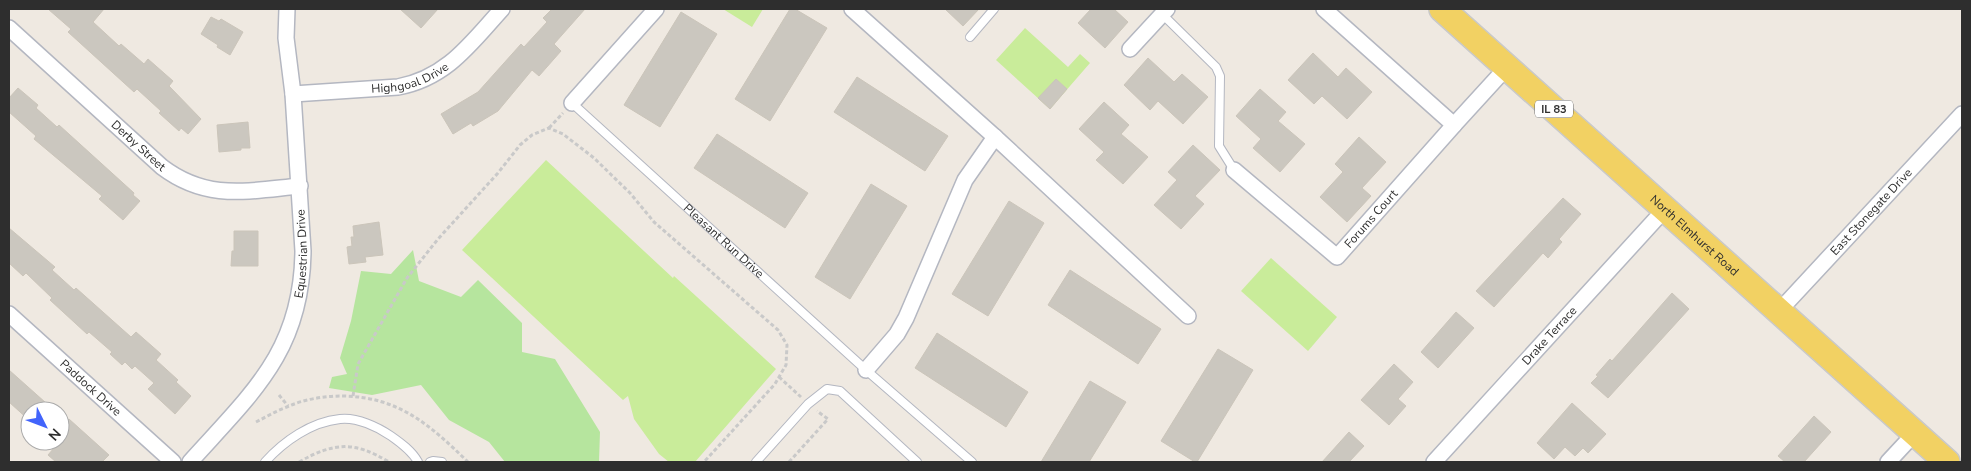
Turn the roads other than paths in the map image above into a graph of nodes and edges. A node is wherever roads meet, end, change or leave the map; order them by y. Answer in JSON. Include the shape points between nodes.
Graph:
{"nodes":[{"id":1,"x":287,"y":9,"type":"edge"},
{"id":2,"x":502,"y":9,"type":"edge"},
{"id":3,"x":656,"y":9,"type":"edge"},
{"id":4,"x":852,"y":9,"type":"edge"},
{"id":5,"x":994,"y":9,"type":"edge"},
{"id":6,"x":1324,"y":9,"type":"edge"},
{"id":7,"x":1442,"y":9,"type":"edge"},
{"id":8,"x":1164,"y":11,"type":"edge"},
{"id":9,"x":9,"y":28,"type":"edge"},
{"id":10,"x":970,"y":37,"type":"dead end"},
{"id":11,"x":1130,"y":49,"type":"dead end"},
{"id":12,"x":1507,"y":67,"type":"junction"},
{"id":13,"x":293,"y":94,"type":"junction"},
{"id":14,"x":572,"y":103,"type":"joint"},
{"id":15,"x":1962,"y":114,"type":"edge"},
{"id":16,"x":1454,"y":125,"type":"junction"},
{"id":17,"x":995,"y":137,"type":"junction"},
{"id":18,"x":1234,"y":170,"type":"joint"},
{"id":19,"x":300,"y":186,"type":"junction"},
{"id":20,"x":1665,"y":209,"type":"junction"},
{"id":21,"x":1780,"y":310,"type":"junction"},
{"id":22,"x":9,"y":314,"type":"edge"},
{"id":23,"x":1188,"y":316,"type":"dead end"},
{"id":24,"x":866,"y":370,"type":"junction"},
{"id":25,"x":1915,"y":433,"type":"junction"},
{"id":26,"x":173,"y":462,"type":"edge"},
{"id":27,"x":190,"y":462,"type":"edge"},
{"id":28,"x":265,"y":462,"type":"edge"},
{"id":29,"x":418,"y":462,"type":"edge"},
{"id":30,"x":430,"y":462,"type":"edge"},
{"id":31,"x":442,"y":462,"type":"edge"},
{"id":32,"x":756,"y":462,"type":"edge"},
{"id":33,"x":917,"y":462,"type":"edge"},
{"id":34,"x":972,"y":462,"type":"edge"},
{"id":35,"x":1434,"y":462,"type":"edge"},
{"id":36,"x":1888,"y":462,"type":"edge"},
{"id":37,"x":1947,"y":462,"type":"edge"}],
"edges":[{"from":1,"to":13,"type":"street","name":"Equestrian Drive","via":[[286,38]]},
{"from":2,"to":13,"type":"street","name":"Highgoal Drive","via":[[452,63],[411,85]]},
{"from":3,"to":14,"type":"street"},
{"from":4,"to":17,"type":"street"},
{"from":5,"to":10,"type":"lane"},
{"from":6,"to":16,"type":"street"},
{"from":7,"to":12,"type":"main road","name":"North Elmhurst Road","number":"IL 83"},
{"from":8,"to":11,"type":"street"},
{"from":8,"to":18,"type":"lane","via":[[1216,67],[1220,76],[1219,146]]},
{"from":9,"to":19,"type":"street","name":"Derby Street","via":[[162,167],[182,180],[206,189],[224,191]]},
{"from":12,"to":16,"type":"street","name":"Forums Court"},
{"from":12,"to":20,"type":"main road","name":"North Elmhurst Road","number":"IL 83"},
{"from":13,"to":19,"type":"street","name":"Equestrian Drive"},
{"from":14,"to":24,"type":"lane","name":"Pleasant Run Drive"},
{"from":15,"to":21,"type":"street","name":"East Stonegate Drive"},
{"from":16,"to":18,"type":"street","name":"Forums Court","via":[[1337,257]]},
{"from":17,"to":23,"type":"street"},
{"from":17,"to":24,"type":"street","via":[[965,180],[906,318],[897,334]]},
{"from":19,"to":27,"type":"street","name":"Equestrian Drive","via":[[303,272],[286,340],[252,393]]},
{"from":20,"to":21,"type":"main road","name":"North Elmhurst Road","number":"IL 83"},
{"from":20,"to":35,"type":"street","name":"Drake Terrace"},
{"from":21,"to":25,"type":"main road","name":"North Elmhurst Road","number":"IL 83"},
{"from":22,"to":26,"type":"street","name":"Paddock Drive"},
{"from":24,"to":34,"type":"lane","name":"Pleasant Run Drive"},
{"from":25,"to":36,"type":"street"},
{"from":25,"to":37,"type":"main road","name":"North Elmhurst Road","number":"IL 83"},
{"from":28,"to":29,"type":"lane","via":[[292,437],[340,419],[382,430],[400,442]]},
{"from":30,"to":31,"type":"lane"},
{"from":32,"to":33,"type":"lane","via":[[808,404],[827,389],[840,391]]}]}
